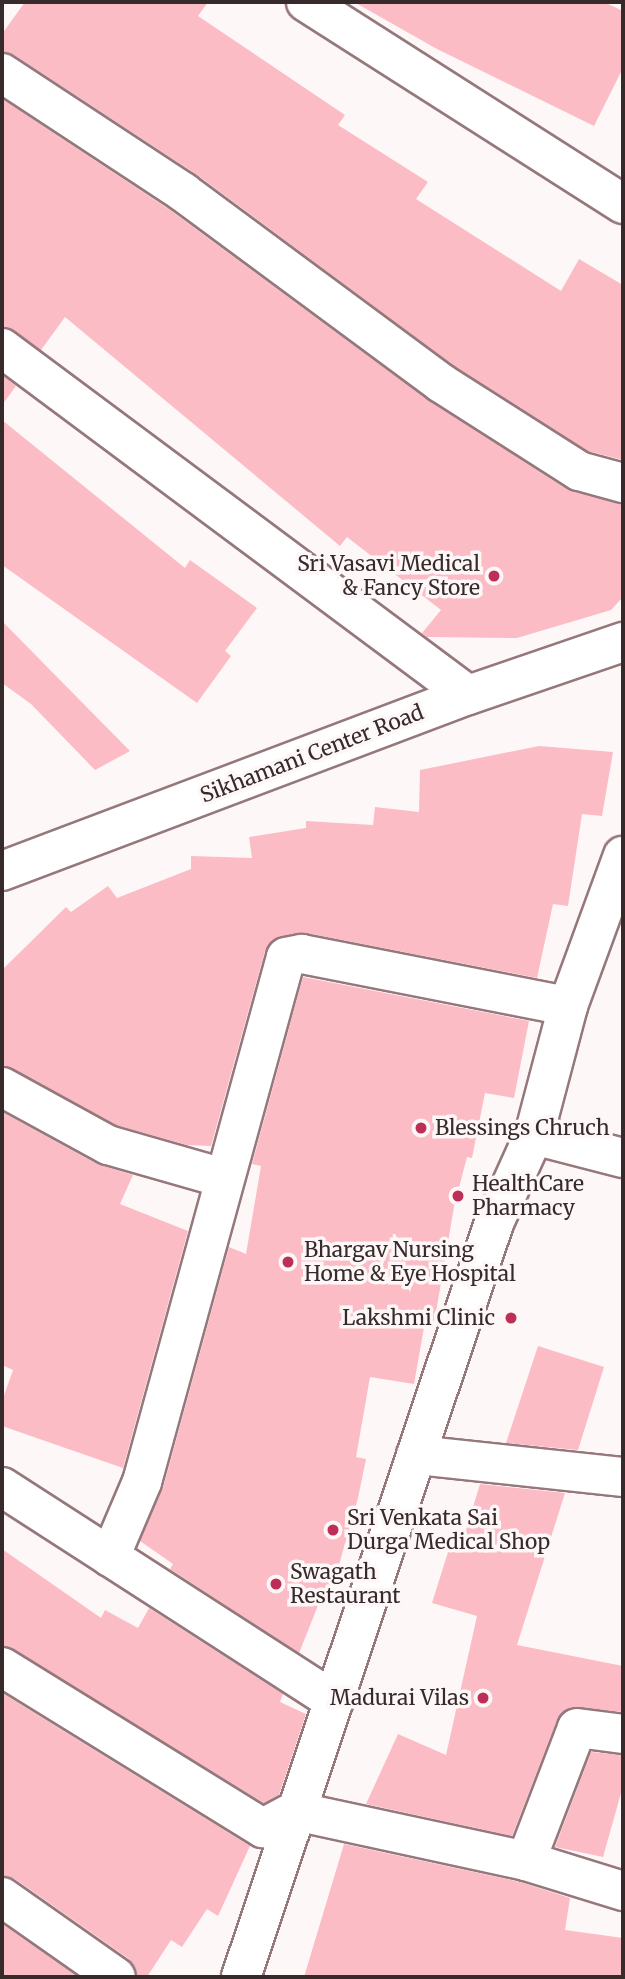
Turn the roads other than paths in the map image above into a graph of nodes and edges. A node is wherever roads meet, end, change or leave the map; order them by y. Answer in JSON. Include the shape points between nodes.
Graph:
{"nodes":[{"id":1,"x":306,"y":2,"type":"edge"},
{"id":2,"x":2,"y":73,"type":"edge"},
{"id":3,"x":619,"y":190,"type":"edge"},
{"id":4,"x":2,"y":348,"type":"edge"},
{"id":5,"x":623,"y":483,"type":"edge"},
{"id":6,"x":623,"y":642,"type":"edge"},
{"id":7,"x":468,"y":695,"type":"junction"},
{"id":8,"x":623,"y":856,"type":"edge"},
{"id":9,"x":2,"y":871,"type":"edge"},
{"id":10,"x":614,"y":917,"type":"edge"},
{"id":11,"x":568,"y":1006,"type":"junction"},
{"id":12,"x":2,"y":1087,"type":"edge"},
{"id":13,"x":534,"y":1135,"type":"junction"},
{"id":14,"x":623,"y":1158,"type":"edge"},
{"id":15,"x":223,"y":1178,"type":"junction"},
{"id":16,"x":416,"y":1455,"type":"junction"},
{"id":17,"x":623,"y":1477,"type":"edge"},
{"id":18,"x":2,"y":1487,"type":"edge"},
{"id":19,"x":110,"y":1557,"type":"junction"},
{"id":20,"x":2,"y":1667,"type":"edge"},
{"id":21,"x":334,"y":1701,"type":"junction"},
{"id":22,"x":623,"y":1734,"type":"edge"},
{"id":23,"x":295,"y":1811,"type":"junction"},
{"id":24,"x":526,"y":1861,"type":"junction"},
{"id":25,"x":623,"y":1891,"type":"edge"},
{"id":26,"x":2,"y":1897,"type":"edge"},
{"id":27,"x":116,"y":1977,"type":"edge"},
{"id":28,"x":241,"y":1977,"type":"edge"}],
"edges":[{"from":1,"to":3,"type":"street"},
{"from":2,"to":5,"type":"street","via":[[183,192],[441,383],[579,471]]},
{"from":4,"to":7,"type":"street"},
{"from":6,"to":7,"type":"street","name":"Sikhamani Center Road"},
{"from":7,"to":9,"type":"street","name":"Sikhamani Center Road"},
{"from":8,"to":10,"type":"street"},
{"from":10,"to":11,"type":"street"},
{"from":11,"to":13,"type":"street"},
{"from":11,"to":15,"type":"street","via":[[302,954],[286,957]]},
{"from":12,"to":15,"type":"street","via":[[108,1145]]},
{"from":13,"to":14,"type":"street"},
{"from":13,"to":16,"type":"street","via":[[494,1223]]},
{"from":15,"to":19,"type":"street","via":[[142,1482]]},
{"from":16,"to":17,"type":"street"},
{"from":16,"to":21,"type":"street"},
{"from":18,"to":19,"type":"street"},
{"from":19,"to":21,"type":"street"},
{"from":20,"to":23,"type":"street","via":[[263,1828]]},
{"from":21,"to":23,"type":"street"},
{"from":22,"to":24,"type":"street","via":[[577,1728]]},
{"from":23,"to":24,"type":"street"},
{"from":23,"to":28,"type":"street"},
{"from":24,"to":25,"type":"street"},
{"from":26,"to":27,"type":"street"}]}
